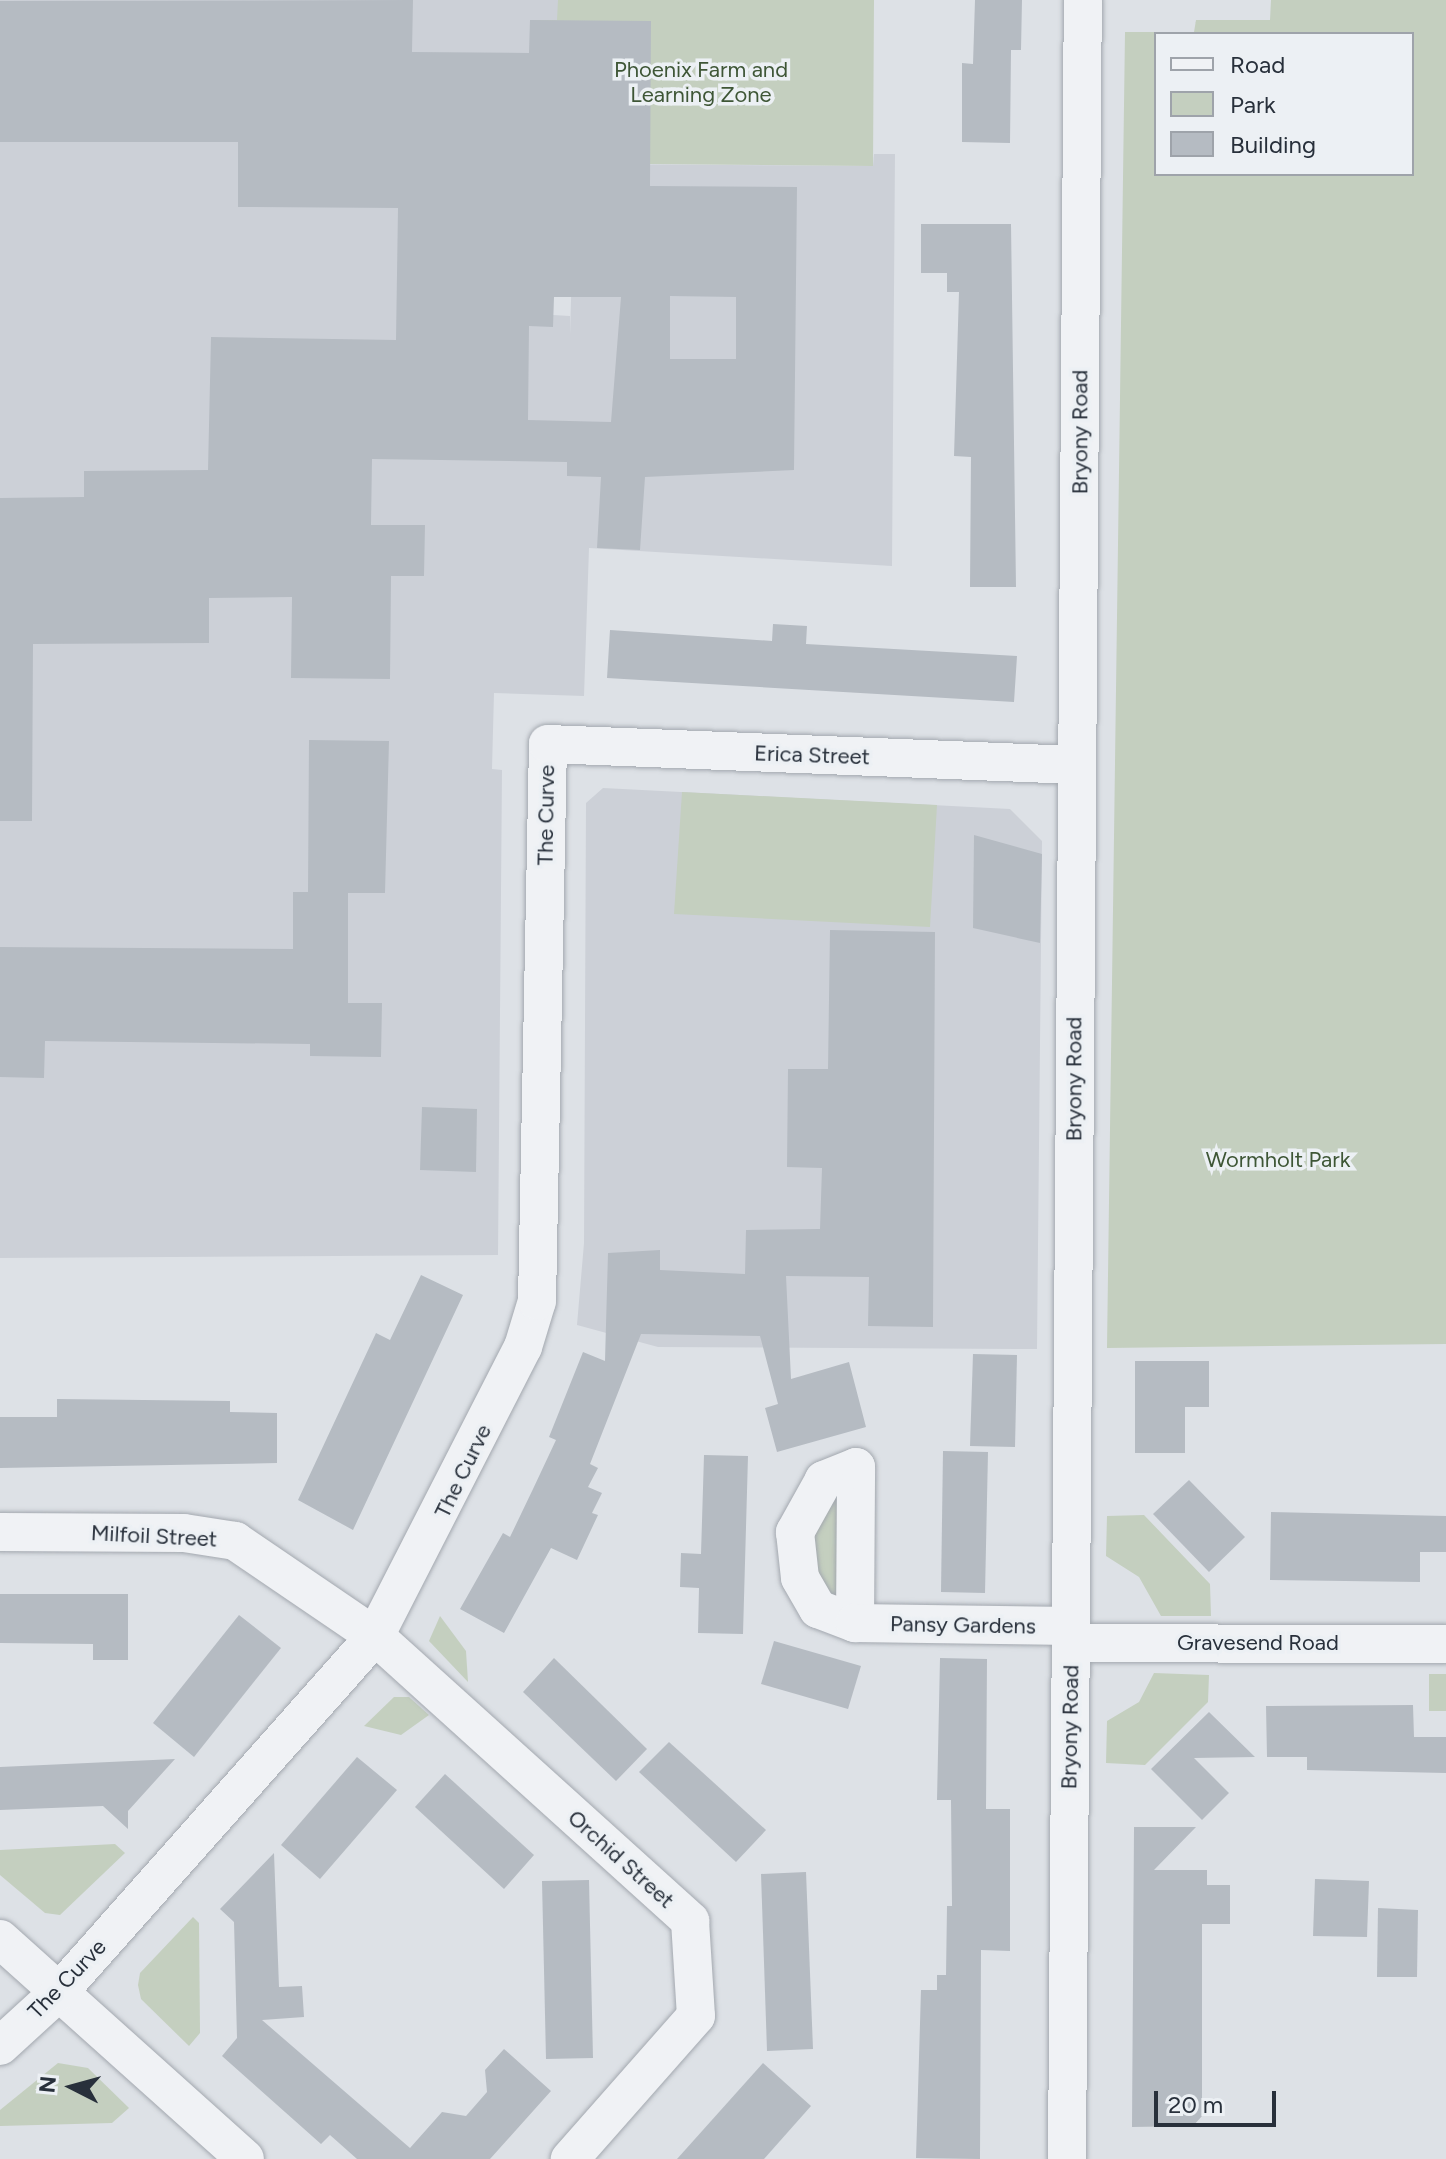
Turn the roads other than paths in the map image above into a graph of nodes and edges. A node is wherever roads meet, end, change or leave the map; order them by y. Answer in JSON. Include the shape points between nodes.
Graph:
{"nodes":[{"id":1,"x":1083,"y":0,"type":"edge"},
{"id":2,"x":548,"y":744,"type":"joint"},
{"id":3,"x":1076,"y":765,"type":"junction"},
{"id":4,"x":0,"y":1532,"type":"edge"},
{"id":5,"x":855,"y":1623,"type":"dead end"},
{"id":6,"x":1071,"y":1634,"type":"junction"},
{"id":7,"x":375,"y":1636,"type":"junction"},
{"id":8,"x":1446,"y":1644,"type":"edge"},
{"id":9,"x":0,"y":1939,"type":"edge"},
{"id":10,"x":59,"y":1992,"type":"junction"},
{"id":11,"x":0,"y":2046,"type":"edge"},
{"id":12,"x":245,"y":2159,"type":"edge"},
{"id":13,"x":570,"y":2159,"type":"edge"},
{"id":14,"x":1067,"y":2159,"type":"edge"}],
"edges":[{"from":1,"to":3,"type":"street","name":"Bryony Road"},
{"from":2,"to":3,"type":"street","name":"Erica Street"},
{"from":2,"to":7,"type":"street","name":"The Curve","via":[[537,1301],[523,1347],[474,1450]]},
{"from":3,"to":6,"type":"street","name":"Bryony Road"},
{"from":4,"to":7,"type":"street","name":"Milfoil Street","via":[[184,1533],[235,1541]]},
{"from":5,"to":6,"type":"street","name":"Pansy Gardens"},
{"from":6,"to":8,"type":"street","name":"Gravesend Road"},
{"from":6,"to":14,"type":"street","name":"Bryony Road"},
{"from":7,"to":10,"type":"street","name":"The Curve"},
{"from":7,"to":13,"type":"street","name":"Orchid Street","via":[[690,1921],[696,2016]]},
{"from":9,"to":10,"type":"street"},
{"from":10,"to":11,"type":"street","name":"The Curve"},
{"from":10,"to":12,"type":"street"}]}
